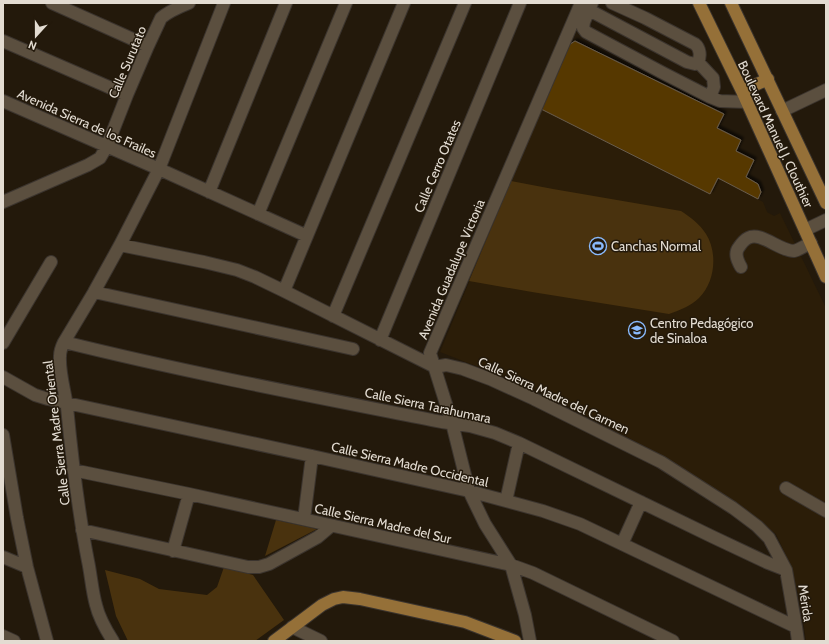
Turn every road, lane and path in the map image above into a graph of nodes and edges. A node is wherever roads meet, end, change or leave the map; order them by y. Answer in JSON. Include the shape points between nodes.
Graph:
{"nodes":[{"id":1,"x":52,"y":3,"type":"edge"},
{"id":2,"x":189,"y":3,"type":"edge"},
{"id":3,"x":224,"y":3,"type":"edge"},
{"id":4,"x":286,"y":3,"type":"edge"},
{"id":5,"x":346,"y":3,"type":"edge"},
{"id":6,"x":404,"y":3,"type":"edge"},
{"id":7,"x":465,"y":3,"type":"edge"},
{"id":8,"x":520,"y":3,"type":"edge"},
{"id":9,"x":612,"y":3,"type":"edge"},
{"id":10,"x":699,"y":3,"type":"edge"},
{"id":11,"x":731,"y":3,"type":"edge"},
{"id":12,"x":588,"y":5,"type":"edge"},
{"id":13,"x":3,"y":41,"type":"edge"},
{"id":14,"x":148,"y":46,"type":"junction"},
{"id":15,"x":698,"y":62,"type":"junction"},
{"id":16,"x":768,"y":79,"type":"junction"},
{"id":17,"x":826,"y":90,"type":"edge"},
{"id":18,"x":127,"y":96,"type":"junction"},
{"id":19,"x":744,"y":96,"type":"junction"},
{"id":20,"x":710,"y":97,"type":"junction"},
{"id":21,"x":3,"y":101,"type":"edge"},
{"id":22,"x":782,"y":111,"type":"junction"},
{"id":23,"x":107,"y":146,"type":"junction"},
{"id":24,"x":159,"y":170,"type":"junction"},
{"id":25,"x":209,"y":192,"type":"junction"},
{"id":26,"x":3,"y":202,"type":"edge"},
{"id":27,"x":826,"y":203,"type":"edge"},
{"id":28,"x":258,"y":214,"type":"junction"},
{"id":29,"x":826,"y":220,"type":"edge"},
{"id":30,"x":805,"y":230,"type":"junction"},
{"id":31,"x":307,"y":236,"type":"junction"},
{"id":32,"x":811,"y":243,"type":"junction"},
{"id":33,"x":120,"y":246,"type":"junction"},
{"id":34,"x":51,"y":262,"type":"dead end"},
{"id":35,"x":741,"y":267,"type":"dead end"},
{"id":36,"x":826,"y":277,"type":"edge"},
{"id":37,"x":284,"y":291,"type":"junction"},
{"id":38,"x":94,"y":292,"type":"junction"},
{"id":39,"x":333,"y":316,"type":"junction"},
{"id":40,"x":380,"y":340,"type":"junction"},
{"id":41,"x":64,"y":342,"type":"junction"},
{"id":42,"x":3,"y":343,"type":"edge"},
{"id":43,"x":353,"y":349,"type":"dead end"},
{"id":44,"x":434,"y":367,"type":"junction"},
{"id":45,"x":3,"y":377,"type":"edge"},
{"id":46,"x":66,"y":403,"type":"junction"},
{"id":47,"x":452,"y":423,"type":"junction"},
{"id":48,"x":3,"y":435,"type":"edge"},
{"id":49,"x":520,"y":443,"type":"junction"},
{"id":50,"x":312,"y":456,"type":"junction"},
{"id":51,"x":73,"y":470,"type":"junction"},
{"id":52,"x":786,"y":488,"type":"dead end"},
{"id":53,"x":469,"y":492,"type":"junction"},
{"id":54,"x":189,"y":494,"type":"junction"},
{"id":55,"x":506,"y":501,"type":"junction"},
{"id":56,"x":641,"y":502,"type":"junction"},
{"id":57,"x":826,"y":511,"type":"edge"},
{"id":58,"x":304,"y":519,"type":"junction"},
{"id":59,"x":331,"y":526,"type":"junction"},
{"id":60,"x":82,"y":530,"type":"junction"},
{"id":61,"x":622,"y":544,"type":"junction"},
{"id":62,"x":173,"y":551,"type":"junction"},
{"id":63,"x":3,"y":556,"type":"edge"},
{"id":64,"x":511,"y":565,"type":"junction"},
{"id":65,"x":27,"y":567,"type":"junction"},
{"id":66,"x":786,"y":570,"type":"junction"},
{"id":67,"x":292,"y":627,"type":"junction"},
{"id":68,"x":796,"y":627,"type":"junction"},
{"id":69,"x":3,"y":636,"type":"edge"},
{"id":70,"x":14,"y":641,"type":"edge"},
{"id":71,"x":47,"y":641,"type":"edge"},
{"id":72,"x":113,"y":641,"type":"edge"},
{"id":73,"x":274,"y":641,"type":"edge"},
{"id":74,"x":321,"y":641,"type":"edge"},
{"id":75,"x":515,"y":641,"type":"edge"},
{"id":76,"x":530,"y":641,"type":"edge"},
{"id":77,"x":673,"y":641,"type":"edge"},
{"id":78,"x":798,"y":641,"type":"edge"}],
"edges":[{"from":1,"to":14,"type":"street"},
{"from":2,"to":14,"type":"street","name":"Calle Surutato","via":[[162,18]]},
{"from":3,"to":24,"type":"street","name":"Calle Sierra Madre Oriental"},
{"from":4,"to":25,"type":"street"},
{"from":5,"to":28,"type":"street"},
{"from":6,"to":31,"type":"street"},
{"from":7,"to":39,"type":"street"},
{"from":8,"to":40,"type":"street","name":"Calle Cerro Otates"},
{"from":9,"to":15,"type":"street","via":[[695,44],[700,54]]},
{"from":10,"to":19,"type":"main road","name":"Boulevard Manuel J. Clouthier"},
{"from":11,"to":16,"type":"main road","name":"Boulevard Manuel J. Clouthier"},
{"from":12,"to":15,"type":"street","via":[[687,62]]},
{"from":12,"to":20,"type":"street","via":[[583,28],[586,32]]},
{"from":12,"to":44,"type":"street","name":"Avenida Guadalupe Victoria","via":[[430,353]]},
{"from":13,"to":18,"type":"street"},
{"from":14,"to":18,"type":"street","name":"Calle Surutato"},
{"from":15,"to":20,"type":"street","via":[[713,78],[714,87]]},
{"from":16,"to":19,"type":"main road"},
{"from":16,"to":22,"type":"main road","name":"Boulevard Manuel J. Clouthier"},
{"from":17,"to":22,"type":"street"},
{"from":18,"to":23,"type":"street","name":"Calle Surutato"},
{"from":19,"to":20,"type":"street","via":[[720,101]]},
{"from":19,"to":30,"type":"main road","name":"Boulevard Manuel J. Clouthier"},
{"from":21,"to":23,"type":"street","name":"Avenida Sierra de los Frailes"},
{"from":22,"to":27,"type":"main road","name":"Boulevard Manuel J. Clouthier"},
{"from":23,"to":24,"type":"street","name":"Avenida Sierra de los Frailes"},
{"from":23,"to":26,"type":"street","name":"Calle Surutato","via":[[100,158],[88,165]]},
{"from":24,"to":25,"type":"street","name":"Avenida Sierra de los Frailes"},
{"from":24,"to":33,"type":"street","name":"Calle Sierra Madre Oriental"},
{"from":25,"to":28,"type":"street","name":"Avenida Sierra de los Frailes"},
{"from":28,"to":31,"type":"street","name":"Avenida Sierra de los Frailes"},
{"from":29,"to":30,"type":"street"},
{"from":30,"to":32,"type":"main road","name":"Boulevard Manuel J. Clouthier"},
{"from":31,"to":37,"type":"street"},
{"from":32,"to":35,"type":"street","via":[[795,251],[782,249],[759,236],[749,237],[737,250],[737,259]]},
{"from":32,"to":36,"type":"main road","name":"Boulevard Manuel J. Clouthier"},
{"from":33,"to":37,"type":"street","name":"Calle Sierra Madre del Carmen","via":[[236,270]]},
{"from":33,"to":38,"type":"street","name":"Calle Sierra Madre Oriental"},
{"from":34,"to":42,"type":"street"},
{"from":37,"to":39,"type":"street","name":"Calle Sierra Madre del Carmen"},
{"from":38,"to":41,"type":"street","name":"Calle Sierra Madre Oriental"},
{"from":38,"to":43,"type":"street"},
{"from":39,"to":40,"type":"street","name":"Calle Sierra Madre del Carmen"},
{"from":40,"to":44,"type":"street","name":"Calle Sierra Madre del Carmen"},
{"from":41,"to":46,"type":"street","name":"Calle Sierra Madre Oriental","via":[[60,356]]},
{"from":41,"to":47,"type":"street","name":"Calle Sierra Tarahumara","via":[[226,379]]},
{"from":44,"to":47,"type":"street","name":"Avenida Guadalupe Victoria"},
{"from":44,"to":66,"type":"street","name":"Calle Sierra Madre del Carmen","via":[[446,365],[490,379],[662,462],[757,526],[769,538]]},
{"from":45,"to":46,"type":"street","name":"Calle Sierra Madre Occidental","via":[[35,395]]},
{"from":46,"to":50,"type":"street","name":"Calle Sierra Madre Occidental"},
{"from":46,"to":51,"type":"street","name":"Calle Sierra Madre Oriental"},
{"from":47,"to":49,"type":"street","name":"Calle Sierra Tarahumara","via":[[495,433]]},
{"from":47,"to":53,"type":"street","name":"Avenida Guadalupe Victoria"},
{"from":48,"to":65,"type":"street"},
{"from":49,"to":55,"type":"street"},
{"from":49,"to":56,"type":"street","name":"Calle Sierra Tarahumara"},
{"from":50,"to":53,"type":"street","name":"Calle Sierra Madre Occidental"},
{"from":50,"to":58,"type":"street"},
{"from":51,"to":54,"type":"street","name":"Calle Sierra Madre del Sur"},
{"from":51,"to":60,"type":"street","name":"Calle Sierra Madre Oriental"},
{"from":52,"to":57,"type":"street"},
{"from":53,"to":55,"type":"street","name":"Calle Sierra Madre Occidental"},
{"from":53,"to":64,"type":"street","name":"Avenida Guadalupe Victoria","via":[[485,524]]},
{"from":54,"to":58,"type":"street","name":"Calle Sierra Madre del Sur"},
{"from":54,"to":62,"type":"street"},
{"from":55,"to":61,"type":"street","name":"Calle Sierra Madre Occidental","via":[[580,524]]},
{"from":56,"to":61,"type":"street"},
{"from":56,"to":66,"type":"street","name":"Calle Sierra Tarahumara"},
{"from":58,"to":59,"type":"street","name":"Calle Sierra Madre del Sur"},
{"from":59,"to":62,"type":"street","via":[[318,537],[259,567],[248,567]]},
{"from":59,"to":64,"type":"street","name":"Calle Sierra Madre del Sur"},
{"from":60,"to":62,"type":"street"},
{"from":60,"to":72,"type":"street","name":"Calle Sierra Madre Oriental","via":[[96,606]]},
{"from":61,"to":68,"type":"street","name":"Calle Sierra Madre Occidental"},
{"from":63,"to":65,"type":"street"},
{"from":64,"to":76,"type":"street","name":"Avenida Guadalupe Victoria"},
{"from":64,"to":77,"type":"street","name":"Calle Sierra Madre del Sur","via":[[533,572]]},
{"from":65,"to":71,"type":"street"},
{"from":66,"to":68,"type":"street","name":"Mérida"},
{"from":67,"to":73,"type":"main road"},
{"from":67,"to":74,"type":"street"},
{"from":67,"to":75,"type":"main road","via":[[322,605],[343,597],[465,622]]},
{"from":68,"to":78,"type":"street","name":"Mérida"},
{"from":69,"to":70,"type":"street"}]}
